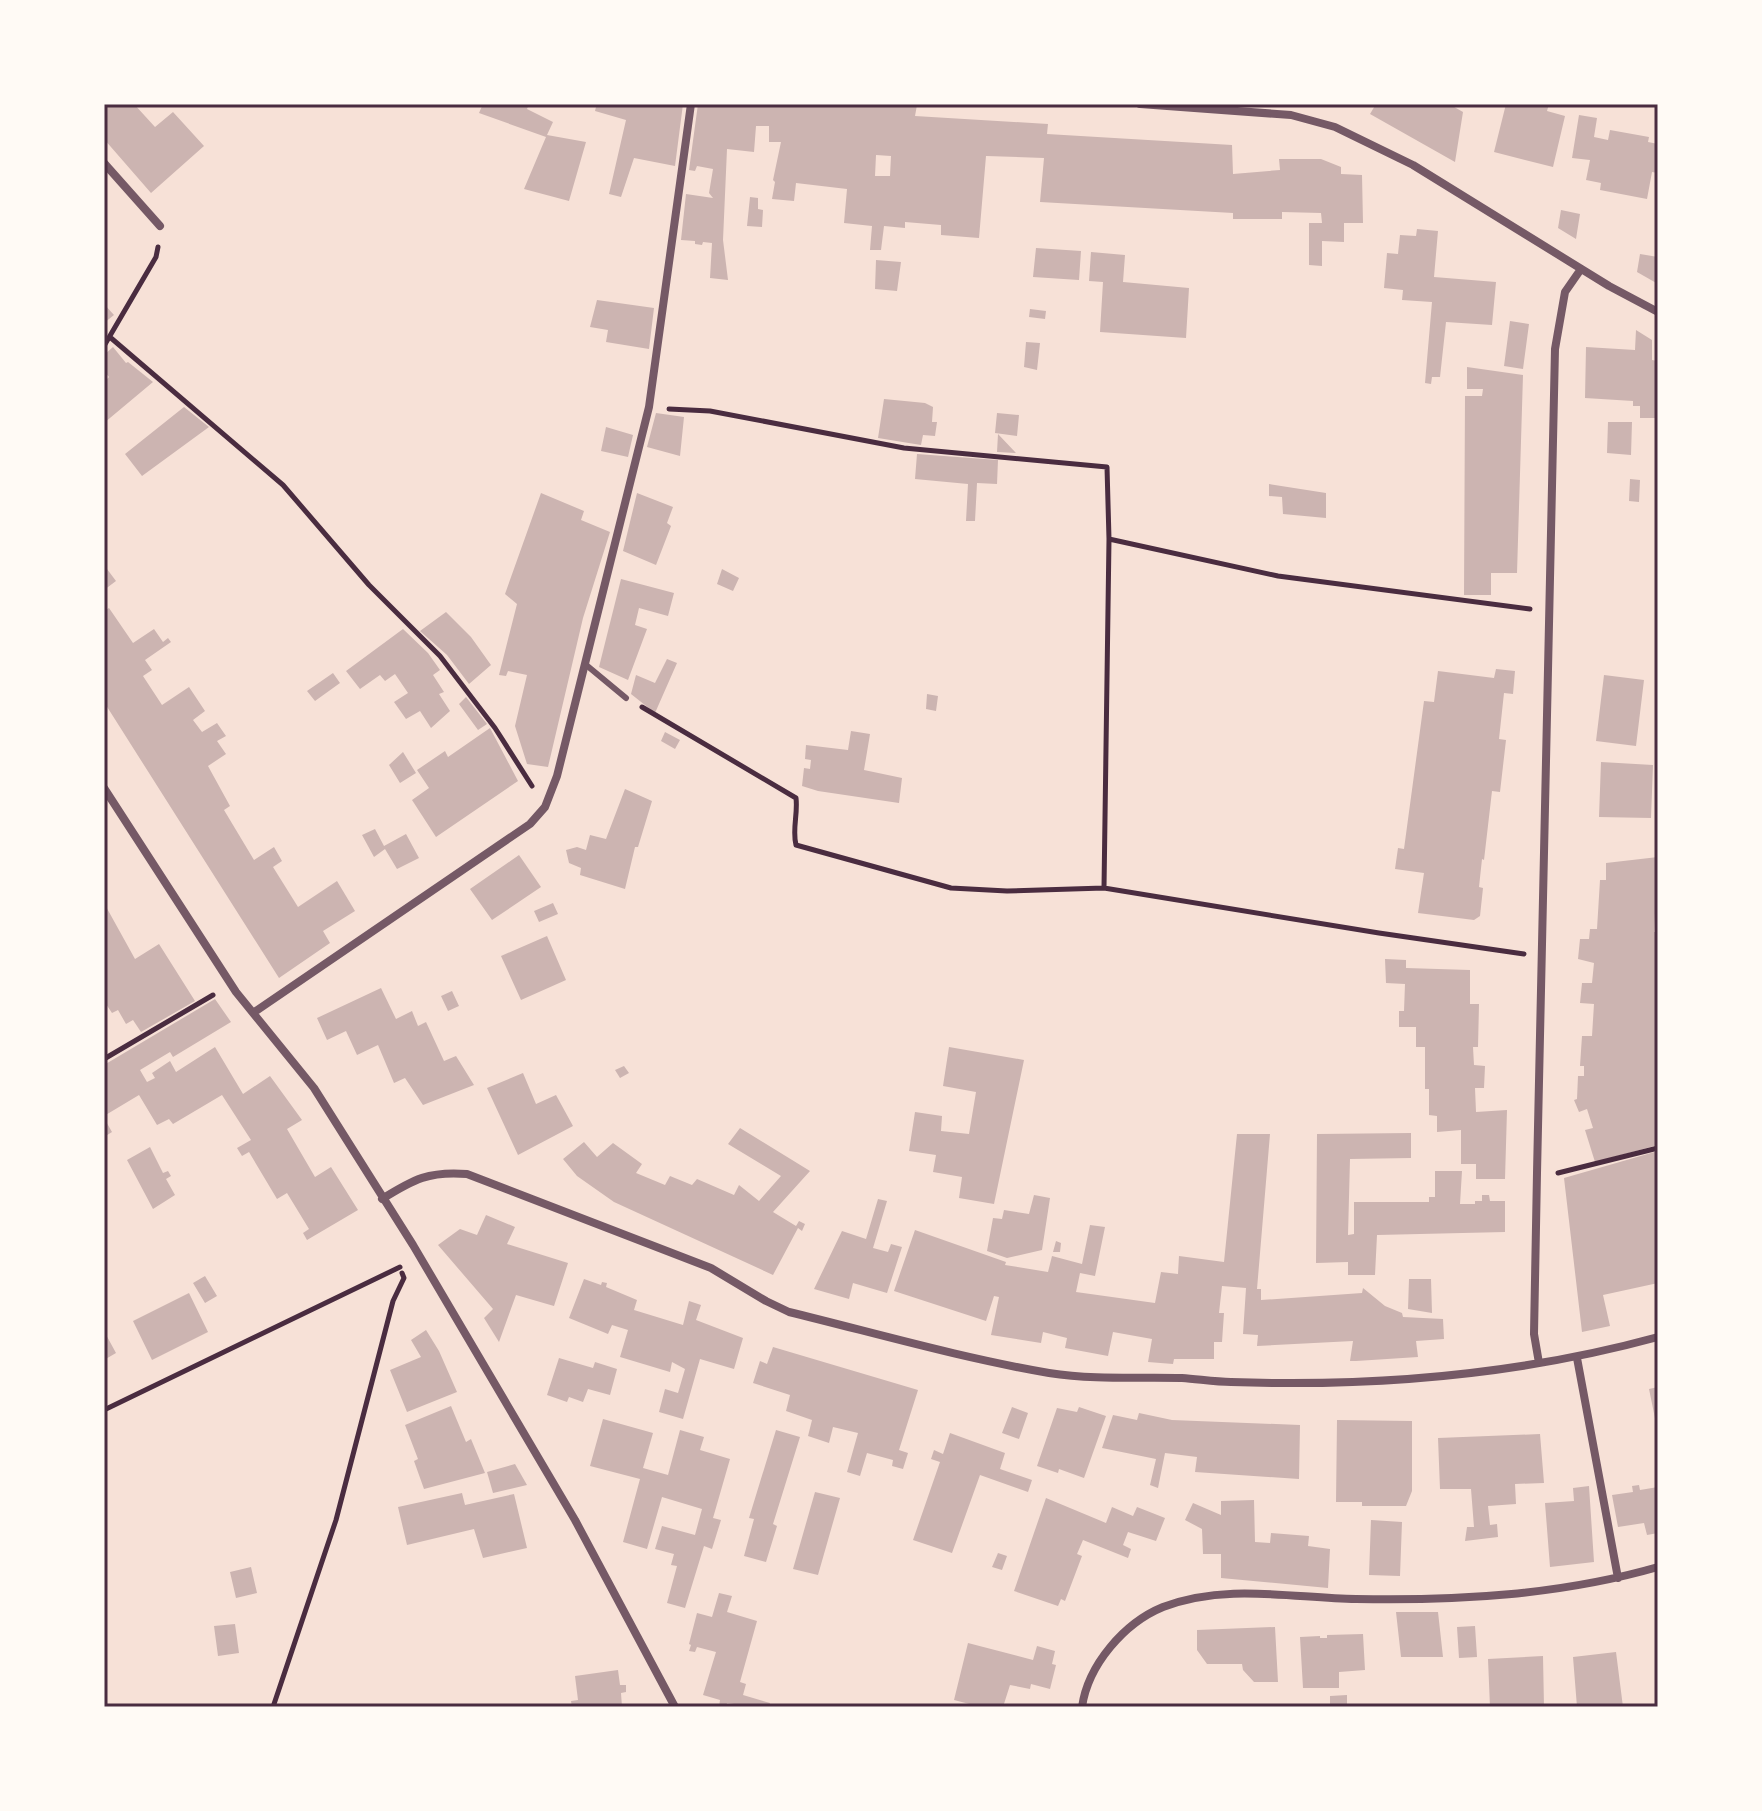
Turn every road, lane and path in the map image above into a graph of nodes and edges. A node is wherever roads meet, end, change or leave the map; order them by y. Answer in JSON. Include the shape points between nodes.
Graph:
{"nodes":[{"id":1,"x":691,"y":104,"type":"edge"},
{"id":2,"x":1140,"y":104,"type":"edge"},
{"id":3,"x":104,"y":163,"type":"edge"},
{"id":4,"x":160,"y":226,"type":"joint"},
{"id":5,"x":1581,"y":269,"type":"junction"},
{"id":6,"x":1658,"y":312,"type":"edge"},
{"id":7,"x":111,"y":338,"type":"junction"},
{"id":8,"x":104,"y":346,"type":"edge"},
{"id":9,"x":649,"y":407,"type":"junction"},
{"id":10,"x":1109,"y":539,"type":"junction"},
{"id":11,"x":1548,"y":611,"type":"junction"},
{"id":12,"x":585,"y":664,"type":"junction"},
{"id":13,"x":626,"y":698,"type":"joint"},
{"id":14,"x":104,"y":788,"type":"edge"},
{"id":15,"x":545,"y":807,"type":"junction"},
{"id":16,"x":1104,"y":888,"type":"junction"},
{"id":17,"x":1541,"y":956,"type":"junction"},
{"id":18,"x":231,"y":984,"type":"junction"},
{"id":19,"x":253,"y":1013,"type":"junction"},
{"id":20,"x":104,"y":1059,"type":"edge"},
{"id":21,"x":1658,"y":1148,"type":"edge"},
{"id":22,"x":1537,"y":1173,"type":"junction"},
{"id":23,"x":382,"y":1199,"type":"junction"},
{"id":24,"x":1658,"y":1337,"type":"edge"},
{"id":25,"x":1577,"y":1358,"type":"junction"},
{"id":26,"x":1539,"y":1363,"type":"junction"},
{"id":27,"x":104,"y":1410,"type":"edge"},
{"id":28,"x":1658,"y":1567,"type":"edge"},
{"id":29,"x":1618,"y":1578,"type":"junction"},
{"id":30,"x":273,"y":1707,"type":"edge"},
{"id":31,"x":675,"y":1707,"type":"edge"},
{"id":32,"x":1082,"y":1707,"type":"edge"}],
"edges":[{"from":1,"to":9,"type":"street"},
{"from":2,"to":5,"type":"street","via":[[1291,115],[1335,127],[1413,165]]},
{"from":3,"to":4,"type":"street"},
{"from":4,"to":7,"type":"path","via":[[156,257]]},
{"from":5,"to":6,"type":"street"},
{"from":5,"to":11,"type":"street","via":[[1565,292],[1555,349]]},
{"from":7,"to":8,"type":"path"},
{"from":7,"to":15,"type":"path","via":[[304,507],[369,585],[440,656],[495,728]]},
{"from":9,"to":10,"type":"path","via":[[710,411],[904,448],[1107,467]]},
{"from":9,"to":12,"type":"street"},
{"from":10,"to":11,"type":"path","via":[[1278,576]]},
{"from":10,"to":16,"type":"path"},
{"from":11,"to":17,"type":"street"},
{"from":12,"to":13,"type":"lane"},
{"from":12,"to":15,"type":"street"},
{"from":13,"to":16,"type":"path","via":[[796,798],[796,845],[951,888]]},
{"from":14,"to":18,"type":"street"},
{"from":15,"to":19,"type":"street","via":[[530,824]]},
{"from":16,"to":17,"type":"path"},
{"from":17,"to":22,"type":"street"},
{"from":18,"to":19,"type":"street"},
{"from":18,"to":20,"type":"path"},
{"from":19,"to":23,"type":"street","via":[[314,1088]]},
{"from":21,"to":22,"type":"path","via":[[1564,1172]]},
{"from":22,"to":26,"type":"street","via":[[1534,1334]]},
{"from":23,"to":26,"type":"street","via":[[411,1181],[441,1172],[467,1174],[711,1268],[789,1312],[1063,1375],[1283,1383],[1429,1378]]},
{"from":23,"to":31,"type":"street","via":[[575,1520]]},
{"from":24,"to":25,"type":"street"},
{"from":25,"to":26,"type":"street"},
{"from":25,"to":29,"type":"street"},
{"from":27,"to":30,"type":"path","via":[[400,1267],[404,1278],[393,1301],[336,1520]]},
{"from":28,"to":29,"type":"street"},
{"from":29,"to":32,"type":"street","via":[[1560,1590],[1421,1598],[1234,1593],[1192,1599],[1161,1608],[1118,1640],[1089,1678]]}]}
